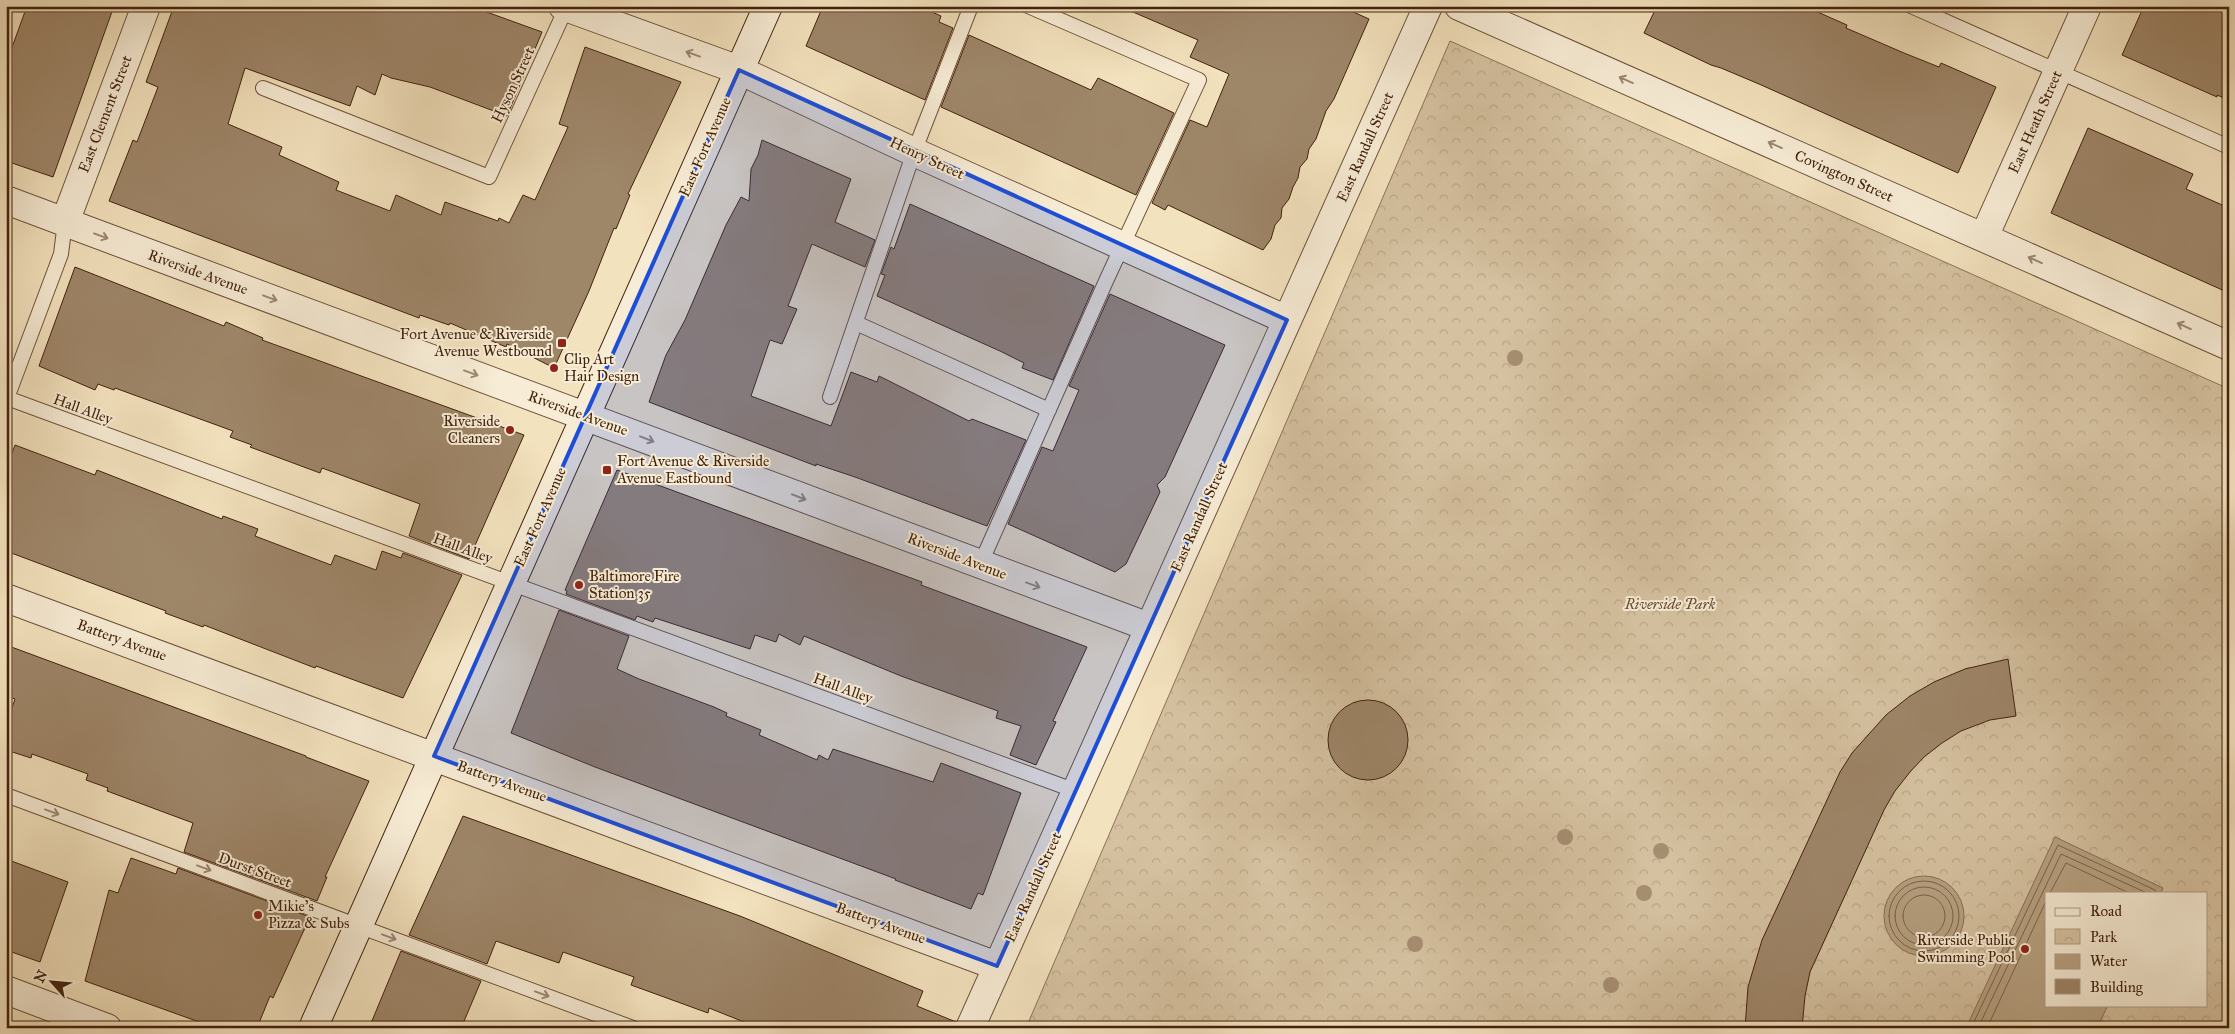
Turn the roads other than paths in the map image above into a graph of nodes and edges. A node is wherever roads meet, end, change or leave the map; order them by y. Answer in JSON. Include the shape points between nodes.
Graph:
{"nodes":[{"id":1,"x":146,"y":6,"type":"edge"},
{"id":2,"x":768,"y":6,"type":"edge"},
{"id":3,"x":971,"y":6,"type":"edge"},
{"id":4,"x":1028,"y":6,"type":"edge"},
{"id":5,"x":1428,"y":6,"type":"edge"},
{"id":6,"x":1460,"y":6,"type":"edge"},
{"id":7,"x":1912,"y":6,"type":"edge"},
{"id":8,"x":2087,"y":6,"type":"edge"},
{"id":9,"x":566,"y":7,"type":"edge"},
{"id":10,"x":739,"y":70,"type":"junction"},
{"id":11,"x":2058,"y":71,"type":"junction"},
{"id":12,"x":263,"y":88,"type":"dead end"},
{"id":13,"x":2229,"y":147,"type":"edge"},
{"id":14,"x":914,"y":152,"type":"junction"},
{"id":15,"x":6,"y":200,"type":"edge"},
{"id":16,"x":65,"y":222,"type":"junction"},
{"id":17,"x":1984,"y":238,"type":"junction"},
{"id":18,"x":1122,"y":246,"type":"junction"},
{"id":19,"x":1287,"y":320,"type":"junction"},
{"id":20,"x":856,"y":323,"type":"junction"},
{"id":21,"x":2229,"y":346,"type":"edge"},
{"id":22,"x":830,"y":397,"type":"dead end"},
{"id":23,"x":7,"y":398,"type":"edge"},
{"id":24,"x":1049,"y":410,"type":"junction"},
{"id":25,"x":585,"y":416,"type":"junction"},
{"id":26,"x":980,"y":565,"type":"junction"},
{"id":27,"x":511,"y":584,"type":"junction"},
{"id":28,"x":6,"y":598,"type":"edge"},
{"id":29,"x":1149,"y":627,"type":"junction"},
{"id":30,"x":434,"y":756,"type":"junction"},
{"id":31,"x":1076,"y":790,"type":"junction"},
{"id":32,"x":6,"y":795,"type":"edge"},
{"id":33,"x":358,"y":926,"type":"junction"},
{"id":34,"x":997,"y":966,"type":"junction"},
{"id":35,"x":6,"y":990,"type":"edge"},
{"id":36,"x":107,"y":1028,"type":"edge"},
{"id":37,"x":313,"y":1028,"type":"edge"},
{"id":38,"x":632,"y":1028,"type":"edge"},
{"id":39,"x":970,"y":1028,"type":"edge"}],
"edges":[{"from":1,"to":16,"type":"street","name":"East Clement Street"},
{"from":2,"to":10,"type":"street","name":"East Fort Avenue"},
{"from":3,"to":14,"type":"lane"},
{"from":4,"to":18,"type":"lane","via":[[1199,80]]},
{"from":5,"to":19,"type":"street","name":"East Randall Street"},
{"from":17,"to":6,"type":"street","name":"Covington Street","one_way":true},
{"from":7,"to":11,"type":"lane"},
{"from":8,"to":11,"type":"street","name":"East Heath Street"},
{"from":10,"to":9,"type":"street","name":"Henry Street","one_way":true},
{"from":9,"to":12,"type":"lane","name":"Hyson Street","via":[[489,177]]},
{"from":10,"to":14,"type":"street","name":"Henry Street"},
{"from":10,"to":25,"type":"street","name":"East Fort Avenue"},
{"from":11,"to":13,"type":"lane"},
{"from":11,"to":17,"type":"street","name":"East Heath Street"},
{"from":14,"to":18,"type":"street","name":"Henry Street"},
{"from":14,"to":20,"type":"lane"},
{"from":15,"to":16,"type":"street","name":"Riverside Avenue"},
{"from":16,"to":23,"type":"lane","via":[[61,254]]},
{"from":16,"to":25,"type":"street","name":"Riverside Avenue","one_way":true},
{"from":21,"to":17,"type":"street","name":"Covington Street","one_way":true},
{"from":18,"to":19,"type":"street","name":"Henry Street"},
{"from":18,"to":24,"type":"lane"},
{"from":19,"to":29,"type":"street","name":"East Randall Street"},
{"from":20,"to":22,"type":"lane"},
{"from":20,"to":24,"type":"lane"},
{"from":23,"to":27,"type":"lane","name":"Hall Alley"},
{"from":24,"to":26,"type":"lane"},
{"from":25,"to":26,"type":"street","name":"Riverside Avenue","one_way":true},
{"from":25,"to":27,"type":"street","name":"East Fort Avenue"},
{"from":26,"to":29,"type":"street","name":"Riverside Avenue","one_way":true},
{"from":27,"to":30,"type":"street","name":"East Fort Avenue"},
{"from":27,"to":31,"type":"lane","name":"Hall Alley"},
{"from":28,"to":30,"type":"street","name":"Battery Avenue"},
{"from":29,"to":31,"type":"street","name":"East Randall Street"},
{"from":30,"to":33,"type":"street","name":"East Fort Avenue"},
{"from":30,"to":34,"type":"street","name":"Battery Avenue"},
{"from":31,"to":34,"type":"street","name":"East Randall Street"},
{"from":32,"to":33,"type":"lane","name":"Durst Street","one_way":true},
{"from":33,"to":37,"type":"street","name":"East Fort Avenue"},
{"from":33,"to":38,"type":"lane","name":"Durst Street","one_way":true},
{"from":34,"to":39,"type":"street","name":"East Randall Street"},
{"from":35,"to":36,"type":"street"}]}
